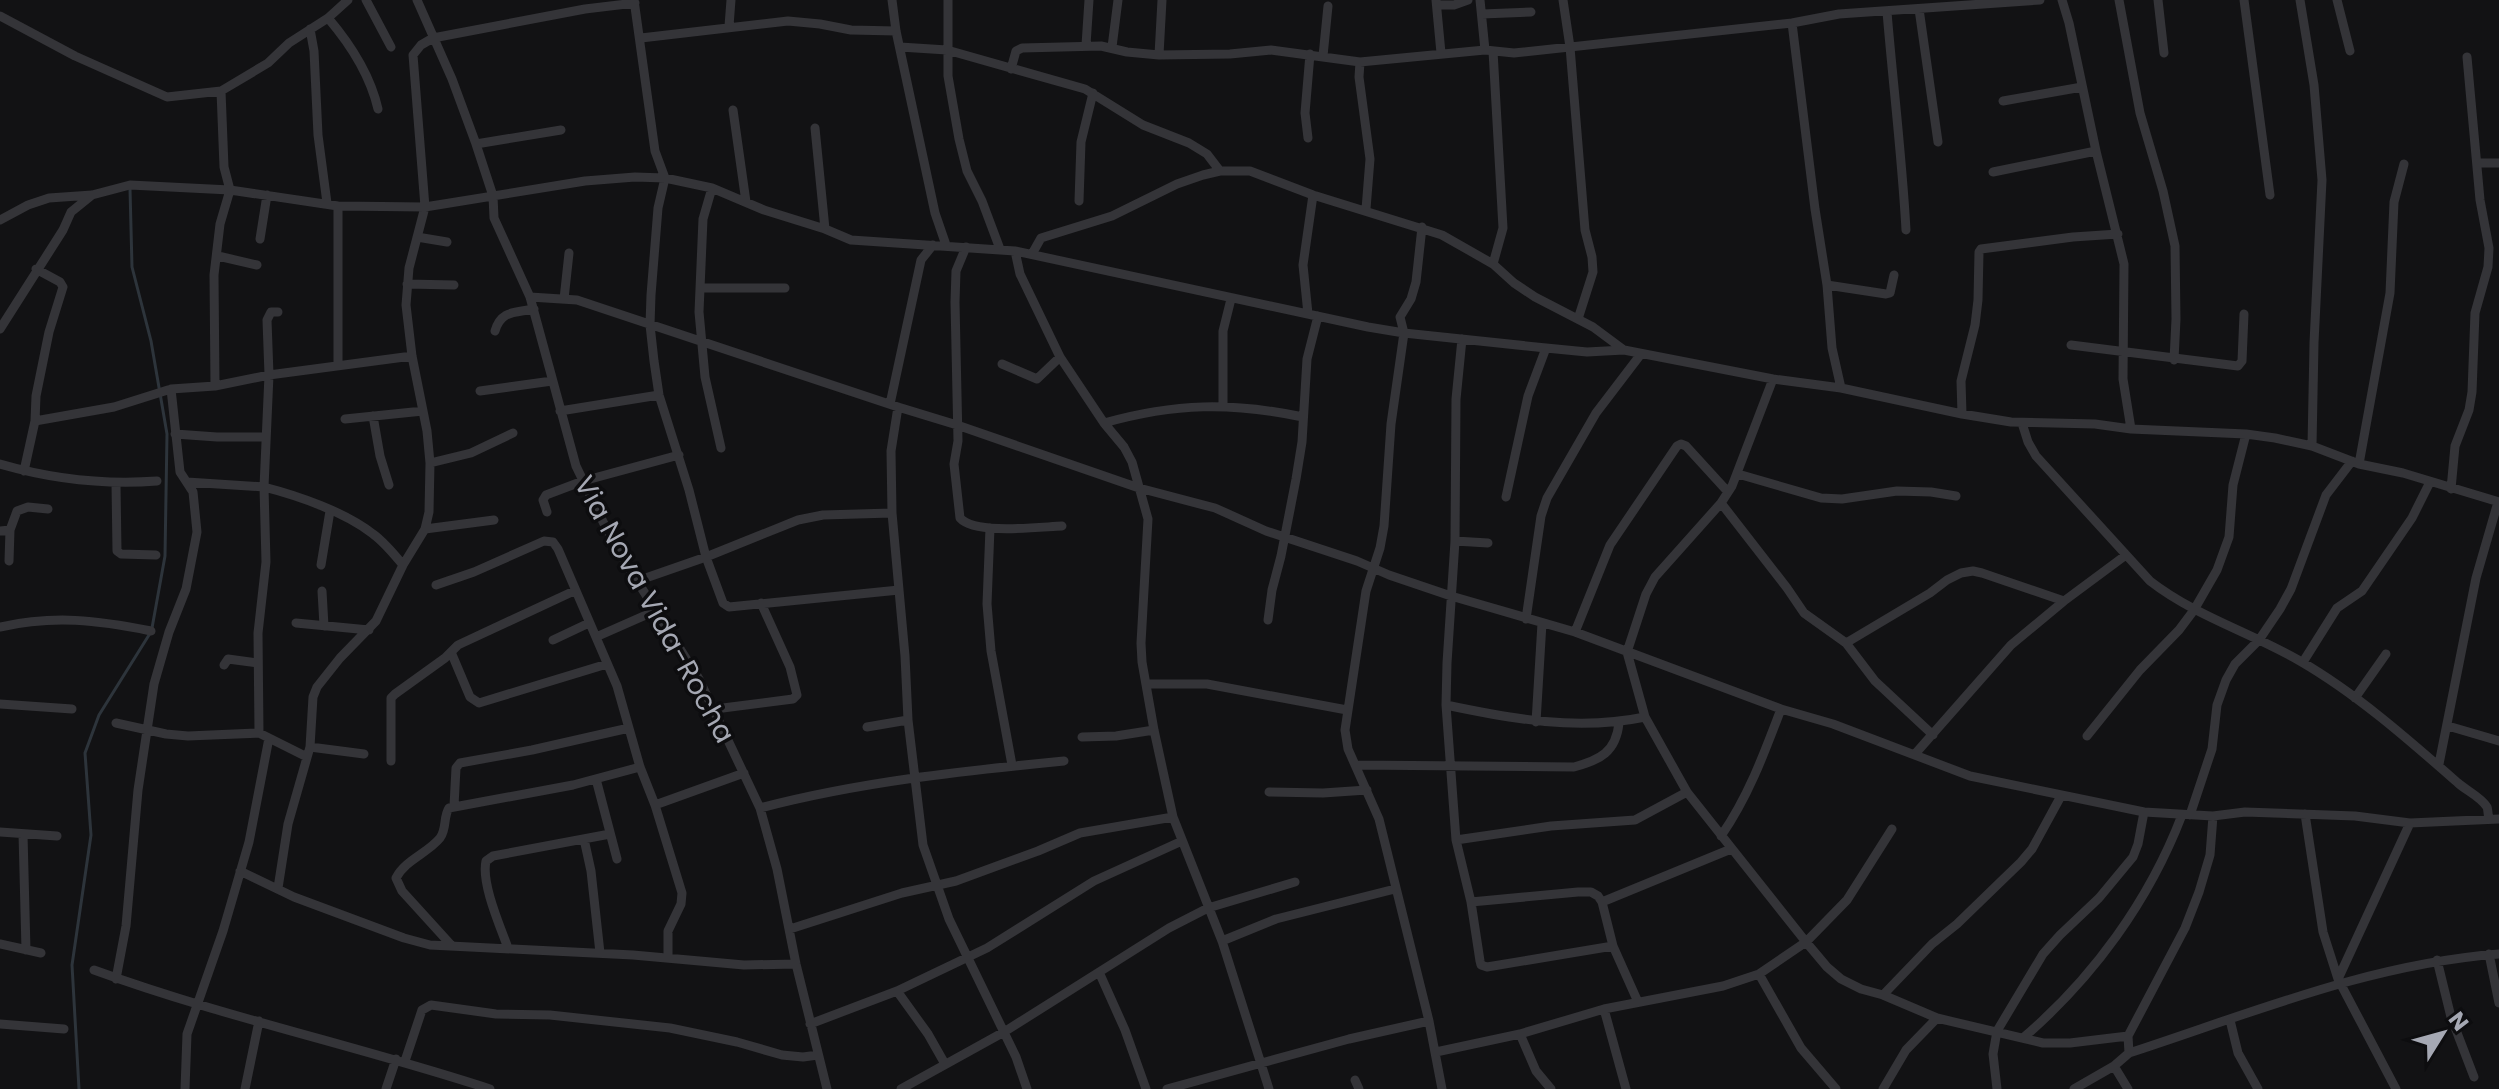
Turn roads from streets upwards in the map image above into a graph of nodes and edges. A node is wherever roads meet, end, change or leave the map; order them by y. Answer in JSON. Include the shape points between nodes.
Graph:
{"nodes":[{"id":1,"x":348,"y":0,"type":"edge"},
{"id":2,"x":366,"y":0,"type":"edge"},
{"id":3,"x":417,"y":0,"type":"edge"},
{"id":4,"x":731,"y":0,"type":"edge"},
{"id":5,"x":892,"y":0,"type":"edge"},
{"id":6,"x":948,"y":0,"type":"edge"},
{"id":7,"x":1089,"y":0,"type":"edge"},
{"id":8,"x":1118,"y":0,"type":"edge"},
{"id":9,"x":1162,"y":0,"type":"edge"},
{"id":10,"x":1468,"y":0,"type":"edge"},
{"id":11,"x":1480,"y":0,"type":"edge"},
{"id":12,"x":1563,"y":0,"type":"edge"},
{"id":13,"x":2040,"y":0,"type":"edge"},
{"id":14,"x":2062,"y":0,"type":"edge"},
{"id":15,"x":2119,"y":0,"type":"edge"},
{"id":16,"x":2158,"y":0,"type":"edge"},
{"id":17,"x":2244,"y":0,"type":"edge"},
{"id":18,"x":2300,"y":0,"type":"edge"},
{"id":19,"x":2337,"y":0,"type":"edge"},
{"id":20,"x":634,"y":2,"type":"edge"},
{"id":21,"x":1436,"y":3,"type":"edge"},
{"id":22,"x":1328,"y":6,"type":"dead end"},
{"id":23,"x":1919,"y":9,"type":"junction"},
{"id":24,"x":1531,"y":12,"type":"dead end"},
{"id":25,"x":1887,"y":12,"type":"junction"},
{"id":26,"x":1482,"y":14,"type":"junction"},
{"id":27,"x":0,"y":16,"type":"edge"},
{"id":28,"x":328,"y":18,"type":"junction"},
{"id":29,"x":1792,"y":23,"type":"junction"},
{"id":30,"x":729,"y":26,"type":"junction"},
{"id":31,"x":310,"y":29,"type":"junction"},
{"id":32,"x":896,"y":31,"type":"junction"},
{"id":33,"x":433,"y":38,"type":"junction"},
{"id":34,"x":641,"y":38,"type":"junction"},
{"id":35,"x":1086,"y":45,"type":"junction"},
{"id":36,"x":391,"y":47,"type":"dead end"},
{"id":37,"x":900,"y":47,"type":"junction"},
{"id":38,"x":1112,"y":47,"type":"junction"},
{"id":39,"x":1570,"y":47,"type":"junction"},
{"id":40,"x":947,"y":50,"type":"junction"},
{"id":41,"x":1489,"y":50,"type":"junction"},
{"id":42,"x":2350,"y":51,"type":"dead end"},
{"id":43,"x":1441,"y":53,"type":"junction"},
{"id":44,"x":2164,"y":53,"type":"dead end"},
{"id":45,"x":1310,"y":54,"type":"junction"},
{"id":46,"x":1159,"y":55,"type":"junction"},
{"id":47,"x":1323,"y":56,"type":"junction"},
{"id":48,"x":2467,"y":57,"type":"dead end"},
{"id":49,"x":1360,"y":62,"type":"junction"},
{"id":50,"x":1011,"y":69,"type":"junction"},
{"id":51,"x":2082,"y":87,"type":"junction"},
{"id":52,"x":221,"y":91,"type":"junction"},
{"id":53,"x":1093,"y":93,"type":"junction"},
{"id":54,"x":2003,"y":101,"type":"dead end"},
{"id":55,"x":378,"y":109,"type":"dead end"},
{"id":56,"x":733,"y":110,"type":"dead end"},
{"id":57,"x":815,"y":128,"type":"dead end"},
{"id":58,"x":561,"y":130,"type":"dead end"},
{"id":59,"x":1308,"y":138,"type":"dead end"},
{"id":60,"x":1938,"y":142,"type":"dead end"},
{"id":61,"x":476,"y":144,"type":"junction"},
{"id":62,"x":2096,"y":151,"type":"junction"},
{"id":63,"x":2477,"y":163,"type":"junction"},
{"id":64,"x":2499,"y":163,"type":"edge"},
{"id":65,"x":2404,"y":164,"type":"dead end"},
{"id":66,"x":1220,"y":171,"type":"junction"},
{"id":67,"x":1993,"y":172,"type":"dead end"},
{"id":68,"x":665,"y":178,"type":"junction"},
{"id":69,"x":712,"y":188,"type":"junction"},
{"id":70,"x":230,"y":190,"type":"junction"},
{"id":71,"x":92,"y":195,"type":"junction"},
{"id":72,"x":267,"y":195,"type":"junction"},
{"id":73,"x":1313,"y":195,"type":"junction"},
{"id":74,"x":2270,"y":195,"type":"dead end"},
{"id":75,"x":493,"y":196,"type":"junction"},
{"id":76,"x":1079,"y":201,"type":"dead end"},
{"id":77,"x":746,"y":202,"type":"junction"},
{"id":78,"x":327,"y":203,"type":"junction"},
{"id":79,"x":338,"y":206,"type":"junction"},
{"id":80,"x":425,"y":207,"type":"junction"},
{"id":81,"x":1366,"y":209,"type":"junction"},
{"id":82,"x":0,"y":220,"type":"edge"},
{"id":83,"x":1422,"y":227,"type":"junction"},
{"id":84,"x":825,"y":229,"type":"junction"},
{"id":85,"x":1906,"y":230,"type":"dead end"},
{"id":86,"x":2118,"y":234,"type":"junction"},
{"id":87,"x":417,"y":237,"type":"junction"},
{"id":88,"x":260,"y":239,"type":"dead end"},
{"id":89,"x":447,"y":242,"type":"dead end"},
{"id":90,"x":933,"y":245,"type":"junction"},
{"id":91,"x":946,"y":245,"type":"junction"},
{"id":92,"x":966,"y":247,"type":"junction"},
{"id":93,"x":1000,"y":249,"type":"junction"},
{"id":94,"x":1015,"y":251,"type":"junction"},
{"id":95,"x":569,"y":253,"type":"dead end"},
{"id":96,"x":1032,"y":254,"type":"junction"},
{"id":97,"x":218,"y":256,"type":"junction"},
{"id":98,"x":1493,"y":264,"type":"junction"},
{"id":99,"x":257,"y":265,"type":"dead end"},
{"id":100,"x":36,"y":269,"type":"junction"},
{"id":101,"x":1894,"y":275,"type":"dead end"},
{"id":102,"x":407,"y":284,"type":"junction"},
{"id":103,"x":454,"y":285,"type":"dead end"},
{"id":104,"x":1827,"y":285,"type":"junction"},
{"id":105,"x":700,"y":288,"type":"junction"},
{"id":106,"x":785,"y":288,"type":"dead end"},
{"id":107,"x":530,"y":297,"type":"junction"},
{"id":108,"x":564,"y":299,"type":"junction"},
{"id":109,"x":1231,"y":299,"type":"junction"},
{"id":110,"x":534,"y":309,"type":"junction"},
{"id":111,"x":278,"y":312,"type":"dead end"},
{"id":112,"x":2244,"y":314,"type":"dead end"},
{"id":113,"x":1313,"y":315,"type":"junction"},
{"id":114,"x":1578,"y":319,"type":"junction"},
{"id":115,"x":650,"y":325,"type":"junction"},
{"id":116,"x":0,"y":329,"type":"edge"},
{"id":117,"x":495,"y":331,"type":"dead end"},
{"id":118,"x":1404,"y":333,"type":"junction"},
{"id":119,"x":1462,"y":339,"type":"junction"},
{"id":120,"x":700,"y":343,"type":"junction"},
{"id":121,"x":2071,"y":345,"type":"dead end"},
{"id":122,"x":1546,"y":348,"type":"junction"},
{"id":123,"x":1624,"y":350,"type":"junction"},
{"id":124,"x":2122,"y":351,"type":"junction"},
{"id":125,"x":1641,"y":354,"type":"junction"},
{"id":126,"x":412,"y":356,"type":"junction"},
{"id":127,"x":1060,"y":357,"type":"junction"},
{"id":128,"x":2174,"y":360,"type":"junction"},
{"id":129,"x":1002,"y":364,"type":"dead end"},
{"id":130,"x":338,"y":365,"type":"junction"},
{"id":131,"x":269,"y":375,"type":"junction"},
{"id":132,"x":1773,"y":379,"type":"junction"},
{"id":133,"x":552,"y":381,"type":"junction"},
{"id":134,"x":215,"y":386,"type":"junction"},
{"id":135,"x":1841,"y":388,"type":"junction"},
{"id":136,"x":171,"y":389,"type":"junction"},
{"id":137,"x":480,"y":391,"type":"dead end"},
{"id":138,"x":659,"y":395,"type":"junction"},
{"id":139,"x":894,"y":406,"type":"junction"},
{"id":140,"x":1223,"y":406,"type":"junction"},
{"id":141,"x":423,"y":411,"type":"junction"},
{"id":142,"x":560,"y":411,"type":"junction"},
{"id":143,"x":1962,"y":414,"type":"junction"},
{"id":144,"x":373,"y":416,"type":"junction"},
{"id":145,"x":1303,"y":417,"type":"junction"},
{"id":146,"x":345,"y":419,"type":"dead end"},
{"id":147,"x":35,"y":421,"type":"junction"},
{"id":148,"x":1104,"y":423,"type":"junction"},
{"id":149,"x":2022,"y":423,"type":"junction"},
{"id":150,"x":957,"y":425,"type":"junction"},
{"id":151,"x":2131,"y":429,"type":"junction"},
{"id":152,"x":513,"y":433,"type":"dead end"},
{"id":153,"x":175,"y":434,"type":"junction"},
{"id":154,"x":2246,"y":434,"type":"junction"},
{"id":155,"x":266,"y":437,"type":"junction"},
{"id":156,"x":2312,"y":446,"type":"junction"},
{"id":157,"x":721,"y":448,"type":"dead end"},
{"id":158,"x":679,"y":455,"type":"junction"},
{"id":159,"x":2355,"y":462,"type":"junction"},
{"id":160,"x":430,"y":463,"type":"junction"},
{"id":161,"x":0,"y":464,"type":"edge"},
{"id":162,"x":24,"y":471,"type":"junction"},
{"id":163,"x":1738,"y":474,"type":"junction"},
{"id":164,"x":157,"y":481,"type":"dead end"},
{"id":165,"x":583,"y":481,"type":"junction"},
{"id":166,"x":187,"y":482,"type":"junction"},
{"id":167,"x":2430,"y":482,"type":"junction"},
{"id":168,"x":116,"y":484,"type":"junction"},
{"id":169,"x":389,"y":485,"type":"dead end"},
{"id":170,"x":264,"y":487,"type":"junction"},
{"id":171,"x":1139,"y":488,"type":"junction"},
{"id":172,"x":2451,"y":489,"type":"junction"},
{"id":173,"x":1728,"y":492,"type":"junction"},
{"id":174,"x":1956,"y":496,"type":"dead end"},
{"id":175,"x":1506,"y":497,"type":"dead end"},
{"id":176,"x":2498,"y":502,"type":"edge"},
{"id":177,"x":1721,"y":503,"type":"junction"},
{"id":178,"x":48,"y":509,"type":"dead end"},
{"id":179,"x":330,"y":511,"type":"junction"},
{"id":180,"x":547,"y":512,"type":"dead end"},
{"id":181,"x":892,"y":513,"type":"junction"},
{"id":182,"x":494,"y":520,"type":"dead end"},
{"id":183,"x":1062,"y":526,"type":"dead end"},
{"id":184,"x":990,"y":528,"type":"junction"},
{"id":185,"x":425,"y":529,"type":"junction"},
{"id":186,"x":5,"y":531,"type":"edge"},
{"id":187,"x":1285,"y":537,"type":"junction"},
{"id":188,"x":1455,"y":541,"type":"junction"},
{"id":189,"x":1488,"y":543,"type":"dead end"},
{"id":190,"x":156,"y":555,"type":"dead end"},
{"id":191,"x":2126,"y":555,"type":"junction"},
{"id":192,"x":706,"y":557,"type":"junction"},
{"id":193,"x":9,"y":561,"type":"dead end"},
{"id":194,"x":321,"y":565,"type":"dead end"},
{"id":195,"x":403,"y":565,"type":"junction"},
{"id":196,"x":1373,"y":568,"type":"junction"},
{"id":197,"x":637,"y":581,"type":"junction"},
{"id":198,"x":436,"y":585,"type":"dead end"},
{"id":199,"x":899,"y":590,"type":"junction"},
{"id":200,"x":322,"y":591,"type":"dead end"},
{"id":201,"x":574,"y":591,"type":"junction"},
{"id":202,"x":1451,"y":596,"type":"junction"},
{"id":203,"x":2064,"y":601,"type":"junction"},
{"id":204,"x":761,"y":603,"type":"junction"},
{"id":205,"x":2194,"y":610,"type":"junction"},
{"id":206,"x":655,"y":611,"type":"junction"},
{"id":207,"x":1526,"y":619,"type":"junction"},
{"id":208,"x":1268,"y":620,"type":"dead end"},
{"id":209,"x":296,"y":623,"type":"dead end"},
{"id":210,"x":589,"y":623,"type":"junction"},
{"id":211,"x":1542,"y":623,"type":"junction"},
{"id":212,"x":324,"y":626,"type":"junction"},
{"id":213,"x":0,"y":627,"type":"edge"},
{"id":214,"x":369,"y":630,"type":"junction"},
{"id":215,"x":151,"y":631,"type":"dead end"},
{"id":216,"x":1575,"y":632,"type":"junction"},
{"id":217,"x":596,"y":637,"type":"junction"},
{"id":218,"x":553,"y":640,"type":"dead end"},
{"id":219,"x":2259,"y":640,"type":"junction"},
{"id":220,"x":1846,"y":643,"type":"junction"},
{"id":221,"x":451,"y":652,"type":"junction"},
{"id":222,"x":1627,"y":652,"type":"junction"},
{"id":223,"x":2386,"y":654,"type":"dead end"},
{"id":224,"x":2303,"y":662,"type":"junction"},
{"id":225,"x":258,"y":663,"type":"junction"},
{"id":226,"x":607,"y":664,"type":"junction"},
{"id":227,"x":224,"y":665,"type":"dead end"},
{"id":228,"x":1146,"y":684,"type":"junction"},
{"id":229,"x":2355,"y":698,"type":"junction"},
{"id":230,"x":0,"y":704,"type":"edge"},
{"id":231,"x":1446,"y":705,"type":"junction"},
{"id":232,"x":72,"y":709,"type":"dead end"},
{"id":233,"x":715,"y":709,"type":"junction"},
{"id":234,"x":1781,"y":709,"type":"junction"},
{"id":235,"x":1347,"y":710,"type":"junction"},
{"id":236,"x":1645,"y":717,"type":"junction"},
{"id":237,"x":908,"y":720,"type":"junction"},
{"id":238,"x":1536,"y":722,"type":"junction"},
{"id":239,"x":116,"y":723,"type":"dead end"},
{"id":240,"x":1619,"y":723,"type":"junction"},
{"id":241,"x":2448,"y":726,"type":"junction"},
{"id":242,"x":867,"y":727,"type":"dead end"},
{"id":243,"x":629,"y":728,"type":"junction"},
{"id":244,"x":149,"y":730,"type":"junction"},
{"id":245,"x":1154,"y":730,"type":"junction"},
{"id":246,"x":259,"y":733,"type":"junction"},
{"id":247,"x":1933,"y":735,"type":"junction"},
{"id":248,"x":2087,"y":736,"type":"dead end"},
{"id":249,"x":1082,"y":737,"type":"dead end"},
{"id":250,"x":269,"y":738,"type":"junction"},
{"id":251,"x":2499,"y":741,"type":"edge"},
{"id":252,"x":310,"y":747,"type":"junction"},
{"id":253,"x":364,"y":754,"type":"dead end"},
{"id":254,"x":1915,"y":754,"type":"junction"},
{"id":255,"x":307,"y":757,"type":"junction"},
{"id":256,"x":391,"y":761,"type":"dead end"},
{"id":257,"x":1064,"y":761,"type":"dead end"},
{"id":258,"x":2439,"y":764,"type":"junction"},
{"id":259,"x":1012,"y":765,"type":"junction"},
{"id":260,"x":1355,"y":765,"type":"junction"},
{"id":261,"x":1449,"y":766,"type":"junction"},
{"id":262,"x":640,"y":767,"type":"junction"},
{"id":263,"x":744,"y":773,"type":"junction"},
{"id":264,"x":596,"y":779,"type":"junction"},
{"id":265,"x":916,"y":779,"type":"junction"},
{"id":266,"x":1367,"y":790,"type":"junction"},
{"id":267,"x":1269,"y":792,"type":"dead end"},
{"id":268,"x":1687,"y":792,"type":"junction"},
{"id":269,"x":2061,"y":796,"type":"junction"},
{"id":270,"x":655,"y":805,"type":"junction"},
{"id":271,"x":454,"y":806,"type":"junction"},
{"id":272,"x":760,"y":808,"type":"junction"},
{"id":273,"x":2144,"y":812,"type":"junction"},
{"id":274,"x":2305,"y":814,"type":"junction"},
{"id":275,"x":2186,"y":815,"type":"junction"},
{"id":276,"x":2213,"y":816,"type":"junction"},
{"id":277,"x":1173,"y":817,"type":"junction"},
{"id":278,"x":2494,"y":819,"type":"edge"},
{"id":279,"x":2410,"y":823,"type":"junction"},
{"id":280,"x":1892,"y":829,"type":"dead end"},
{"id":281,"x":0,"y":832,"type":"edge"},
{"id":282,"x":23,"y":834,"type":"junction"},
{"id":283,"x":610,"y":834,"type":"junction"},
{"id":284,"x":57,"y":836,"type":"dead end"},
{"id":285,"x":1721,"y":836,"type":"junction"},
{"id":286,"x":584,"y":839,"type":"junction"},
{"id":287,"x":1456,"y":840,"type":"junction"},
{"id":288,"x":1182,"y":841,"type":"junction"},
{"id":289,"x":1731,"y":849,"type":"junction"},
{"id":290,"x":617,"y":859,"type":"dead end"},
{"id":291,"x":240,"y":871,"type":"junction"},
{"id":292,"x":1295,"y":882,"type":"dead end"},
{"id":293,"x":936,"y":886,"type":"junction"},
{"id":294,"x":278,"y":888,"type":"junction"},
{"id":295,"x":1395,"y":889,"type":"junction"},
{"id":296,"x":1471,"y":902,"type":"junction"},
{"id":297,"x":1602,"y":902,"type":"junction"},
{"id":298,"x":1208,"y":908,"type":"junction"},
{"id":299,"x":790,"y":929,"type":"junction"},
{"id":300,"x":1222,"y":941,"type":"junction"},
{"id":301,"x":1806,"y":942,"type":"junction"},
{"id":302,"x":0,"y":944,"type":"edge"},
{"id":303,"x":452,"y":946,"type":"junction"},
{"id":304,"x":1613,"y":946,"type":"junction"},
{"id":305,"x":508,"y":948,"type":"junction"},
{"id":306,"x":26,"y":950,"type":"junction"},
{"id":307,"x":41,"y":953,"type":"dead end"},
{"id":308,"x":600,"y":953,"type":"junction"},
{"id":309,"x":2494,"y":954,"type":"edge"},
{"id":310,"x":668,"y":957,"type":"junction"},
{"id":311,"x":966,"y":957,"type":"junction"},
{"id":312,"x":2437,"y":960,"type":"junction"},
{"id":313,"x":796,"y":964,"type":"junction"},
{"id":314,"x":94,"y":970,"type":"dead end"},
{"id":315,"x":1099,"y":972,"type":"junction"},
{"id":316,"x":1759,"y":974,"type":"junction"},
{"id":317,"x":116,"y":979,"type":"junction"},
{"id":318,"x":2339,"y":980,"type":"junction"},
{"id":319,"x":897,"y":991,"type":"junction"},
{"id":320,"x":1883,"y":995,"type":"junction"},
{"id":321,"x":1638,"y":1002,"type":"junction"},
{"id":322,"x":2499,"y":1003,"type":"edge"},
{"id":323,"x":198,"y":1004,"type":"junction"},
{"id":324,"x":1604,"y":1009,"type":"junction"},
{"id":325,"x":1937,"y":1018,"type":"junction"},
{"id":326,"x":2230,"y":1020,"type":"junction"},
{"id":327,"x":259,"y":1021,"type":"junction"},
{"id":328,"x":1429,"y":1021,"type":"junction"},
{"id":329,"x":0,"y":1024,"type":"edge"},
{"id":330,"x":810,"y":1024,"type":"junction"},
{"id":331,"x":64,"y":1029,"type":"dead end"},
{"id":332,"x":1997,"y":1031,"type":"junction"},
{"id":333,"x":1004,"y":1032,"type":"junction"},
{"id":334,"x":1520,"y":1034,"type":"junction"},
{"id":335,"x":2128,"y":1036,"type":"junction"},
{"id":336,"x":2023,"y":1038,"type":"junction"},
{"id":337,"x":1436,"y":1052,"type":"junction"},
{"id":338,"x":2129,"y":1053,"type":"junction"},
{"id":339,"x":818,"y":1055,"type":"junction"},
{"id":340,"x":401,"y":1060,"type":"junction"},
{"id":341,"x":1259,"y":1062,"type":"junction"},
{"id":342,"x":945,"y":1064,"type":"junction"},
{"id":343,"x":2114,"y":1066,"type":"junction"},
{"id":344,"x":2474,"y":1077,"type":"dead end"},
{"id":345,"x":1190,"y":1086,"type":"edge"},
{"id":346,"x":185,"y":1089,"type":"edge"},
{"id":347,"x":245,"y":1089,"type":"edge"},
{"id":348,"x":386,"y":1089,"type":"edge"},
{"id":349,"x":490,"y":1089,"type":"edge"},
{"id":350,"x":827,"y":1089,"type":"edge"},
{"id":351,"x":901,"y":1089,"type":"edge"},
{"id":352,"x":1027,"y":1089,"type":"edge"},
{"id":353,"x":1146,"y":1089,"type":"edge"},
{"id":354,"x":1167,"y":1089,"type":"edge"},
{"id":355,"x":1269,"y":1089,"type":"edge"},
{"id":356,"x":1442,"y":1089,"type":"edge"},
{"id":357,"x":1551,"y":1089,"type":"edge"},
{"id":358,"x":1626,"y":1089,"type":"edge"},
{"id":359,"x":1836,"y":1089,"type":"edge"},
{"id":360,"x":1883,"y":1089,"type":"edge"},
{"id":361,"x":1997,"y":1089,"type":"edge"},
{"id":362,"x":2074,"y":1089,"type":"edge"},
{"id":363,"x":2128,"y":1089,"type":"edge"},
{"id":364,"x":2258,"y":1089,"type":"edge"},
{"id":365,"x":2396,"y":1089,"type":"edge"}],
"edges":[{"from":1,"to":28,"type":"street"},
{"from":2,"to":36,"type":"street"},
{"from":3,"to":33,"type":"street","name":"Via Nova Vida-Rocha"},
{"from":4,"to":30,"type":"street"},
{"from":5,"to":32,"type":"street"},
{"from":6,"to":40,"type":"street"},
{"from":7,"to":35,"type":"street"},
{"from":8,"to":38,"type":"street"},
{"from":9,"to":46,"type":"street"},
{"from":10,"to":21,"type":"street"},
{"from":11,"to":26,"type":"street"},
{"from":12,"to":39,"type":"street"},
{"from":13,"to":23,"type":"street"},
{"from":14,"to":51,"type":"street"},
{"from":15,"to":128,"type":"street","via":[[2140,113],[2175,246]]},
{"from":16,"to":44,"type":"street"},
{"from":17,"to":74,"type":"street"},
{"from":18,"to":156,"type":"street","via":[[2322,180]]},
{"from":19,"to":42,"type":"street"},
{"from":20,"to":33,"type":"street"},
{"from":20,"to":34,"type":"street"},
{"from":21,"to":43,"type":"street"},
{"from":22,"to":47,"type":"street"},
{"from":23,"to":25,"type":"street"},
{"from":23,"to":60,"type":"street"},
{"from":24,"to":26,"type":"street"},
{"from":25,"to":29,"type":"street"},
{"from":25,"to":85,"type":"street"},
{"from":26,"to":41,"type":"street"},
{"from":27,"to":52,"type":"street","via":[[167,97]]},
{"from":28,"to":31,"type":"street"},
{"from":28,"to":55,"type":"street","via":[[368,77]]},
{"from":29,"to":39,"type":"street"},
{"from":29,"to":104,"type":"street"},
{"from":30,"to":32,"type":"street","via":[[788,21]]},
{"from":30,"to":34,"type":"street"},
{"from":31,"to":52,"type":"street"},
{"from":31,"to":78,"type":"street"},
{"from":32,"to":37,"type":"street"},
{"from":33,"to":61,"type":"street","name":"Via Nova Vida-Rocha"},
{"from":33,"to":80,"type":"street","via":[[416,50],[413,63]]},
{"from":34,"to":68,"type":"street","via":[[655,151]]},
{"from":35,"to":38,"type":"street"},
{"from":35,"to":50,"type":"street","via":[[1018,49]]},
{"from":37,"to":40,"type":"street"},
{"from":37,"to":91,"type":"street"},
{"from":38,"to":46,"type":"street"},
{"from":39,"to":41,"type":"street"},
{"from":39,"to":114,"type":"street","via":[[1593,272]]},
{"from":40,"to":50,"type":"street"},
{"from":40,"to":93,"type":"street","via":[[967,171]]},
{"from":41,"to":43,"type":"street"},
{"from":41,"to":98,"type":"street","via":[[1503,228]]},
{"from":43,"to":49,"type":"street"},
{"from":45,"to":46,"type":"street","via":[[1263,50]]},
{"from":45,"to":47,"type":"street"},
{"from":45,"to":59,"type":"street"},
{"from":47,"to":49,"type":"street"},
{"from":48,"to":63,"type":"street"},
{"from":49,"to":81,"type":"street","via":[[1370,159]]},
{"from":50,"to":53,"type":"street"},
{"from":51,"to":54,"type":"street"},
{"from":51,"to":62,"type":"street"},
{"from":52,"to":70,"type":"street"},
{"from":53,"to":66,"type":"street","via":[[1143,125],[1200,149]]},
{"from":53,"to":76,"type":"street","via":[[1081,142]]},
{"from":56,"to":77,"type":"street"},
{"from":57,"to":84,"type":"street"},
{"from":58,"to":61,"type":"street"},
{"from":61,"to":75,"type":"street","name":"Via Nova Vida-Rocha"},
{"from":62,"to":67,"type":"street"},
{"from":62,"to":86,"type":"street"},
{"from":63,"to":64,"type":"street"},
{"from":63,"to":172,"type":"street","via":[[2488,267],[2475,313],[2471,401],[2455,446]]},
{"from":65,"to":159,"type":"street","via":[[2394,202],[2390,293]]},
{"from":66,"to":73,"type":"street","via":[[1250,171]]},
{"from":66,"to":96,"type":"street","via":[[1177,184],[1112,216],[1041,238]]},
{"from":68,"to":69,"type":"street"},
{"from":68,"to":75,"type":"street","via":[[585,181]]},
{"from":68,"to":115,"type":"street"},
{"from":69,"to":77,"type":"street"},
{"from":69,"to":105,"type":"street","via":[[703,219]]},
{"from":70,"to":71,"type":"street","via":[[130,185]]},
{"from":70,"to":72,"type":"street"},
{"from":70,"to":97,"type":"street"},
{"from":71,"to":82,"type":"street","via":[[49,198]]},
{"from":71,"to":100,"type":"street","via":[[71,212]]},
{"from":72,"to":78,"type":"street"},
{"from":72,"to":88,"type":"street"},
{"from":73,"to":81,"type":"street"},
{"from":73,"to":113,"type":"street","via":[[1303,265]]},
{"from":75,"to":80,"type":"street"},
{"from":75,"to":107,"type":"street","name":"Via Nova Vida-Rocha","via":[[494,218]]},
{"from":77,"to":84,"type":"street"},
{"from":78,"to":79,"type":"street"},
{"from":79,"to":80,"type":"street"},
{"from":79,"to":130,"type":"street"},
{"from":80,"to":87,"type":"street"},
{"from":81,"to":83,"type":"street"},
{"from":83,"to":98,"type":"street"},
{"from":83,"to":118,"type":"street","via":[[1416,282],[1400,317]]},
{"from":84,"to":90,"type":"street","via":[[851,240]]},
{"from":86,"to":124,"type":"street","via":[[2125,281]]},
{"from":86,"to":143,"type":"street","via":[[1981,249],[1975,325],[1961,381]]},
{"from":87,"to":89,"type":"street"},
{"from":87,"to":102,"type":"street"},
{"from":90,"to":91,"type":"street"},
{"from":90,"to":139,"type":"street","via":[[921,260]]},
{"from":91,"to":92,"type":"street"},
{"from":92,"to":93,"type":"street"},
{"from":92,"to":150,"type":"street","via":[[956,271]]},
{"from":93,"to":94,"type":"street"},
{"from":94,"to":96,"type":"street"},
{"from":94,"to":127,"type":"street","via":[[1020,274]]},
{"from":95,"to":108,"type":"street"},
{"from":96,"to":109,"type":"street"},
{"from":97,"to":99,"type":"street"},
{"from":97,"to":134,"type":"street"},
{"from":98,"to":114,"type":"street","via":[[1535,297]]},
{"from":100,"to":116,"type":"street"},
{"from":100,"to":147,"type":"street","via":[[63,287],[49,332]]},
{"from":101,"to":104,"type":"street","via":[[1886,294]]},
{"from":102,"to":103,"type":"street"},
{"from":102,"to":126,"type":"street"},
{"from":104,"to":135,"type":"street"},
{"from":105,"to":106,"type":"street"},
{"from":105,"to":120,"type":"street"},
{"from":107,"to":108,"type":"street"},
{"from":107,"to":110,"type":"street","name":"Via Nova Vida-Rocha"},
{"from":108,"to":115,"type":"street"},
{"from":109,"to":113,"type":"street"},
{"from":109,"to":140,"type":"street","via":[[1223,331]]},
{"from":110,"to":117,"type":"street","via":[[503,316]]},
{"from":110,"to":133,"type":"street","name":"Via Nova Vida-Rocha"},
{"from":111,"to":131,"type":"street","via":[[271,312],[267,320]]},
{"from":112,"to":128,"type":"street","via":[[2238,366]]},
{"from":113,"to":118,"type":"street"},
{"from":113,"to":145,"type":"street"},
{"from":114,"to":123,"type":"street"},
{"from":115,"to":120,"type":"street"},
{"from":115,"to":138,"type":"street"},
{"from":118,"to":119,"type":"street"},
{"from":118,"to":196,"type":"street","via":[[1384,526]]},
{"from":119,"to":122,"type":"street"},
{"from":119,"to":188,"type":"street","via":[[1454,447]]},
{"from":120,"to":139,"type":"street"},
{"from":120,"to":157,"type":"street"},
{"from":121,"to":124,"type":"street"},
{"from":122,"to":123,"type":"street"},
{"from":122,"to":175,"type":"street","via":[[1528,396]]},
{"from":123,"to":125,"type":"street"},
{"from":124,"to":128,"type":"street"},
{"from":124,"to":151,"type":"street"},
{"from":125,"to":132,"type":"street"},
{"from":125,"to":207,"type":"street","via":[[1596,413],[1547,498]]},
{"from":126,"to":130,"type":"street"},
{"from":126,"to":141,"type":"street"},
{"from":127,"to":129,"type":"street","via":[[1037,379]]},
{"from":127,"to":148,"type":"street"},
{"from":130,"to":131,"type":"street"},
{"from":131,"to":134,"type":"street"},
{"from":131,"to":155,"type":"street"},
{"from":132,"to":135,"type":"street"},
{"from":132,"to":163,"type":"street"},
{"from":133,"to":137,"type":"street"},
{"from":133,"to":142,"type":"street","name":"Via Nova Vida-Rocha"},
{"from":134,"to":136,"type":"street"},
{"from":135,"to":143,"type":"street"},
{"from":136,"to":147,"type":"street","via":[[114,407]]},
{"from":136,"to":153,"type":"street"},
{"from":138,"to":142,"type":"street"},
{"from":138,"to":158,"type":"street"},
{"from":139,"to":150,"type":"street"},
{"from":139,"to":181,"type":"street"},
{"from":140,"to":145,"type":"street"},
{"from":140,"to":148,"type":"street","via":[[1160,409]]},
{"from":141,"to":144,"type":"street"},
{"from":141,"to":160,"type":"street"},
{"from":142,"to":165,"type":"street","name":"Via Nova Vida-Rocha"},
{"from":143,"to":149,"type":"street"},
{"from":144,"to":146,"type":"street"},
{"from":144,"to":169,"type":"street"},
{"from":145,"to":187,"type":"street"},
{"from":147,"to":162,"type":"street"},
{"from":148,"to":171,"type":"street","via":[[1129,456]]},
{"from":149,"to":151,"type":"street"},
{"from":149,"to":191,"type":"street","via":[[2036,456]]},
{"from":150,"to":171,"type":"street"},
{"from":150,"to":184,"type":"street","via":[[954,464],[960,518]]},
{"from":151,"to":154,"type":"street"},
{"from":152,"to":160,"type":"street","via":[[471,453]]},
{"from":153,"to":155,"type":"street"},
{"from":153,"to":166,"type":"street","via":[[180,472]]},
{"from":154,"to":156,"type":"street"},
{"from":154,"to":205,"type":"street","via":[[2233,485],[2229,537]]},
{"from":155,"to":170,"type":"street"},
{"from":156,"to":159,"type":"street"},
{"from":158,"to":165,"type":"street"},
{"from":158,"to":192,"type":"street"},
{"from":159,"to":167,"type":"street"},
{"from":159,"to":219,"type":"street","via":[[2326,495],[2291,589]]},
{"from":160,"to":185,"type":"street"},
{"from":161,"to":162,"type":"street"},
{"from":162,"to":168,"type":"street"},
{"from":163,"to":173,"type":"street"},
{"from":163,"to":174,"type":"street","via":[[1821,498],[1897,491]]},
{"from":164,"to":168,"type":"street"},
{"from":165,"to":180,"type":"street","via":[[546,495]]},
{"from":165,"to":197,"type":"street","name":"Via Nova Vida-Rocha"},
{"from":166,"to":170,"type":"street"},
{"from":166,"to":244,"type":"street","via":[[197,515],[194,560],[154,684]]},
{"from":167,"to":172,"type":"street"},
{"from":167,"to":224,"type":"street","via":[[2362,591],[2337,608]]},
{"from":168,"to":190,"type":"street","via":[[117,551]]},
{"from":170,"to":179,"type":"street"},
{"from":170,"to":225,"type":"street","via":[[266,562]]},
{"from":171,"to":187,"type":"street","via":[[1215,508]]},
{"from":171,"to":228,"type":"street","via":[[1148,519],[1142,629]]},
{"from":172,"to":176,"type":"street"},
{"from":173,"to":177,"type":"street"},
{"from":173,"to":216,"type":"street","via":[[1686,446],[1677,446],[1610,545]]},
{"from":176,"to":241,"type":"street","via":[[2476,578]]},
{"from":177,"to":220,"type":"street","via":[[1804,613]]},
{"from":177,"to":222,"type":"street","via":[[1655,577]]},
{"from":178,"to":186,"type":"street","via":[[17,511]]},
{"from":179,"to":194,"type":"street"},
{"from":179,"to":195,"type":"street","via":[[374,535]]},
{"from":181,"to":192,"type":"street","via":[[798,520]]},
{"from":181,"to":199,"type":"street"},
{"from":182,"to":185,"type":"street"},
{"from":183,"to":184,"type":"street"},
{"from":184,"to":259,"type":"street","via":[[991,651]]},
{"from":185,"to":195,"type":"street"},
{"from":186,"to":193,"type":"street"},
{"from":187,"to":196,"type":"street"},
{"from":187,"to":208,"type":"street"},
{"from":188,"to":189,"type":"street"},
{"from":188,"to":202,"type":"street"},
{"from":191,"to":203,"type":"street"},
{"from":191,"to":205,"type":"street","via":[[2150,581]]},
{"from":192,"to":197,"type":"street"},
{"from":192,"to":204,"type":"street","via":[[725,606]]},
{"from":195,"to":214,"type":"street"},
{"from":196,"to":202,"type":"street"},
{"from":196,"to":235,"type":"street"},
{"from":197,"to":206,"type":"street","name":"Via Nova Vida-Rocha"},
{"from":198,"to":201,"type":"street","via":[[544,541],[558,549]]},
{"from":199,"to":204,"type":"street"},
{"from":199,"to":237,"type":"street"},
{"from":200,"to":212,"type":"street"},
{"from":201,"to":210,"type":"street"},
{"from":201,"to":221,"type":"street"},
{"from":202,"to":207,"type":"street"},
{"from":202,"to":231,"type":"street"},
{"from":203,"to":220,"type":"street","via":[[1982,573],[1961,573]]},
{"from":203,"to":247,"type":"street","via":[[2011,645]]},
{"from":204,"to":233,"type":"street","via":[[790,667],[796,698]]},
{"from":205,"to":219,"type":"street"},
{"from":205,"to":248,"type":"street"},
{"from":206,"to":217,"type":"street"},
{"from":206,"to":233,"type":"street","name":"Via Nova Vida-Rocha"},
{"from":207,"to":211,"type":"street"},
{"from":209,"to":212,"type":"street"},
{"from":210,"to":217,"type":"street"},
{"from":210,"to":218,"type":"street"},
{"from":211,"to":216,"type":"street"},
{"from":211,"to":238,"type":"street"},
{"from":212,"to":214,"type":"street"},
{"from":213,"to":215,"type":"street","via":[[63,618]]},
{"from":214,"to":252,"type":"street","via":[[317,687]]},
{"from":216,"to":222,"type":"street"},
{"from":217,"to":226,"type":"street"},
{"from":219,"to":224,"type":"street"},
{"from":219,"to":275,"type":"street","via":[[2226,680],[2212,749]]},
{"from":220,"to":247,"type":"street","via":[[1875,681]]},
{"from":221,"to":226,"type":"street","via":[[470,697],[479,703]]},
{"from":221,"to":256,"type":"street","via":[[391,698]]},
{"from":222,"to":234,"type":"street"},
{"from":222,"to":236,"type":"street"},
{"from":223,"to":229,"type":"street"},
{"from":224,"to":229,"type":"street"},
{"from":225,"to":227,"type":"street","via":[[228,659]]},
{"from":225,"to":246,"type":"street"},
{"from":226,"to":243,"type":"street"},
{"from":228,"to":235,"type":"street","via":[[1207,684]]},
{"from":228,"to":245,"type":"street"},
{"from":229,"to":258,"type":"street"},
{"from":230,"to":232,"type":"street"},
{"from":231,"to":238,"type":"street"},
{"from":231,"to":261,"type":"street"},
{"from":233,"to":263,"type":"street","name":"Via Nova Vida-Rocha"},
{"from":234,"to":254,"type":"street"},
{"from":234,"to":285,"type":"street","via":[[1757,772]]},
{"from":235,"to":260,"type":"street","via":[[1345,730]]},
{"from":236,"to":240,"type":"street"},
{"from":236,"to":268,"type":"street"},
{"from":237,"to":242,"type":"street"},
{"from":237,"to":265,"type":"street"},
{"from":238,"to":240,"type":"street"},
{"from":239,"to":244,"type":"street"},
{"from":240,"to":261,"type":"street","via":[[1614,744],[1605,754],[1574,767]]},
{"from":241,"to":251,"type":"street"},
{"from":241,"to":258,"type":"street"},
{"from":243,"to":262,"type":"street"},
{"from":243,"to":271,"type":"street","via":[[460,763]]},
{"from":244,"to":246,"type":"street","via":[[188,736]]},
{"from":244,"to":317,"type":"street"},
{"from":245,"to":249,"type":"street"},
{"from":245,"to":277,"type":"street"},
{"from":246,"to":250,"type":"street"},
{"from":247,"to":254,"type":"street"},
{"from":250,"to":255,"type":"street"},
{"from":250,"to":291,"type":"street"},
{"from":252,"to":253,"type":"street"},
{"from":252,"to":255,"type":"street"},
{"from":254,"to":269,"type":"street","via":[[1970,776]]},
{"from":255,"to":294,"type":"street","via":[[288,824]]},
{"from":257,"to":259,"type":"street"},
{"from":258,"to":278,"type":"street"},
{"from":259,"to":265,"type":"street"},
{"from":260,"to":261,"type":"street"},
{"from":260,"to":266,"type":"street"},
{"from":261,"to":287,"type":"street"},
{"from":262,"to":264,"type":"street"},
{"from":262,"to":270,"type":"street"},
{"from":263,"to":270,"type":"street"},
{"from":263,"to":272,"type":"street","name":"Via Nova Vida-Rocha"},
{"from":264,"to":271,"type":"street"},
{"from":264,"to":283,"type":"street"},
{"from":265,"to":272,"type":"street"},
{"from":265,"to":293,"type":"street","via":[[923,845]]},
{"from":266,"to":267,"type":"street"},
{"from":266,"to":295,"type":"street"},
{"from":268,"to":285,"type":"street"},
{"from":268,"to":287,"type":"street","via":[[1635,820]]},
{"from":269,"to":273,"type":"street"},
{"from":269,"to":320,"type":"street","via":[[2021,862]]},
{"from":270,"to":310,"type":"street","via":[[682,899],[668,931]]},
{"from":271,"to":303,"type":"street","via":[[446,811],[439,840],[396,878]]},
{"from":272,"to":299,"type":"street","name":"Via Nova Vida-Rocha"},
{"from":273,"to":275,"type":"street"},
{"from":273,"to":332,"type":"street","via":[[2133,857],[2043,954]]},
{"from":274,"to":276,"type":"street"},
{"from":274,"to":279,"type":"street"},
{"from":274,"to":318,"type":"street","via":[[2323,932]]},
{"from":275,"to":276,"type":"street"},
{"from":275,"to":336,"type":"street","via":[[2114,940]]},
{"from":276,"to":335,"type":"street","via":[[2210,855],[2199,892]]},
{"from":277,"to":288,"type":"street"},
{"from":277,"to":293,"type":"street","via":[[1080,833]]},
{"from":278,"to":279,"type":"street"},
{"from":279,"to":318,"type":"street"},
{"from":280,"to":301,"type":"street","via":[[1857,888]]},
{"from":281,"to":282,"type":"street"},
{"from":282,"to":284,"type":"street"},
{"from":282,"to":306,"type":"street"},
{"from":283,"to":286,"type":"street"},
{"from":283,"to":290,"type":"street"},
{"from":285,"to":289,"type":"street"},
{"from":286,"to":305,"type":"street","via":[[486,861],[491,899]]},
{"from":286,"to":308,"type":"street"},
{"from":287,"to":296,"type":"street"},
{"from":288,"to":298,"type":"street"},
{"from":288,"to":311,"type":"street","via":[[1094,881]]},
{"from":289,"to":297,"type":"street"},
{"from":289,"to":301,"type":"street"},
{"from":291,"to":294,"type":"street"},
{"from":291,"to":323,"type":"street"},
{"from":292,"to":298,"type":"street"},
{"from":293,"to":299,"type":"street"},
{"from":293,"to":311,"type":"street"},
{"from":294,"to":303,"type":"street","via":[[404,938]]},
{"from":295,"to":300,"type":"street","via":[[1276,919]]},
{"from":295,"to":328,"type":"street"},
{"from":296,"to":297,"type":"street","via":[[1591,892]]},
{"from":296,"to":304,"type":"street","via":[[1480,961],[1487,967]]},
{"from":297,"to":304,"type":"street"},
{"from":298,"to":300,"type":"street"},
{"from":298,"to":315,"type":"street"},
{"from":299,"to":313,"type":"street","name":"Via Nova Vida-Rocha"},
{"from":300,"to":341,"type":"street"},
{"from":301,"to":316,"type":"street"},
{"from":301,"to":320,"type":"street","via":[[1841,979]]},
{"from":302,"to":306,"type":"street"},
{"from":303,"to":305,"type":"street"},
{"from":304,"to":321,"type":"street"},
{"from":305,"to":308,"type":"street"},
{"from":306,"to":307,"type":"street"},
{"from":308,"to":310,"type":"street"},
{"from":309,"to":312,"type":"street"},
{"from":309,"to":322,"type":"street"},
{"from":310,"to":313,"type":"street"},
{"from":311,"to":319,"type":"street"},
{"from":311,"to":333,"type":"street"},
{"from":312,"to":318,"type":"street"},
{"from":312,"to":344,"type":"street"},
{"from":313,"to":330,"type":"street","name":"Via Nova Vida-Rocha"},
{"from":314,"to":317,"type":"street"},
{"from":315,"to":333,"type":"street"},
{"from":315,"to":353,"type":"street"},
{"from":316,"to":321,"type":"street"},
{"from":316,"to":359,"type":"street","via":[[1801,1048]]},
{"from":317,"to":323,"type":"street"},
{"from":318,"to":326,"type":"street"},
{"from":318,"to":365,"type":"street"},
{"from":319,"to":330,"type":"street"},
{"from":319,"to":342,"type":"street"},
{"from":320,"to":325,"type":"street"},
{"from":321,"to":324,"type":"street"},
{"from":323,"to":327,"type":"street"},
{"from":323,"to":346,"type":"street","via":[[187,1034]]},
{"from":324,"to":334,"type":"street"},
{"from":324,"to":358,"type":"street"},
{"from":325,"to":332,"type":"street"},
{"from":325,"to":360,"type":"street","via":[[1906,1050]]},
{"from":326,"to":338,"type":"street"},
{"from":326,"to":364,"type":"street","via":[[2238,1053]]},
{"from":327,"to":340,"type":"street"},
{"from":327,"to":347,"type":"street"},
{"from":328,"to":337,"type":"street"},
{"from":328,"to":341,"type":"street"},
{"from":329,"to":331,"type":"street"},
{"from":330,"to":339,"type":"street","name":"Via Nova Vida-Rocha"},
{"from":332,"to":336,"type":"street"},
{"from":332,"to":361,"type":"street"},
{"from":333,"to":342,"type":"street"},
{"from":333,"to":352,"type":"street"},
{"from":334,"to":337,"type":"street"},
{"from":334,"to":357,"type":"street","via":[[1536,1071]]},
{"from":335,"to":336,"type":"street","via":[[2070,1043]]},
{"from":335,"to":338,"type":"street"},
{"from":337,"to":356,"type":"street"},
{"from":338,"to":343,"type":"street"},
{"from":339,"to":340,"type":"street","via":[[782,1055],[670,1028],[431,1005],[422,1010]]},
{"from":339,"to":350,"type":"street","name":"Via Nova Vida-Rocha"},
{"from":340,"to":348,"type":"street"},
{"from":340,"to":349,"type":"street"},
{"from":341,"to":345,"type":"street"},
{"from":341,"to":355,"type":"street"},
{"from":342,"to":351,"type":"street"},
{"from":343,"to":362,"type":"street"},
{"from":343,"to":363,"type":"street"},
{"from":345,"to":354,"type":"street"}]}
